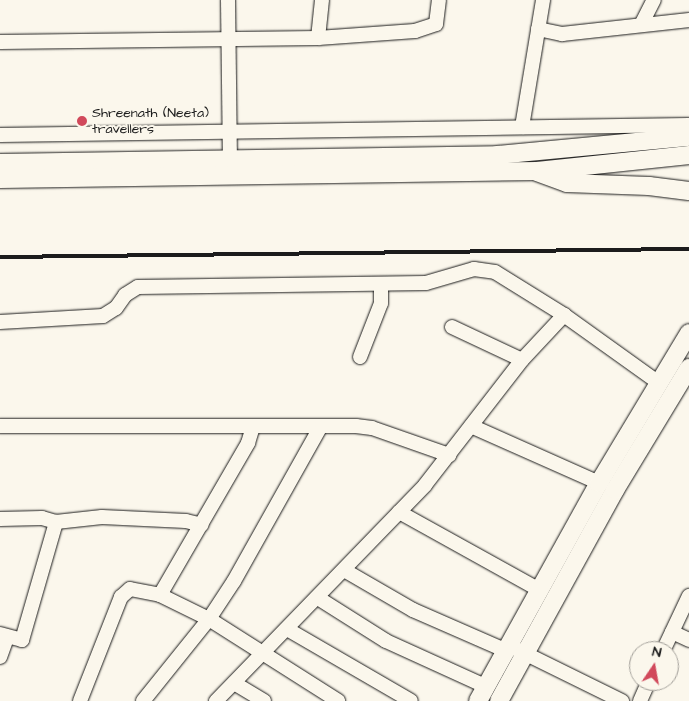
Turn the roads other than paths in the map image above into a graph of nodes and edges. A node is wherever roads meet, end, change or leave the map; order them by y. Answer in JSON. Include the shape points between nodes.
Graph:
{"nodes":[{"id":1,"x":228,"y":0,"type":"edge"},
{"id":2,"x":322,"y":0,"type":"edge"},
{"id":3,"x":439,"y":0,"type":"edge"},
{"id":4,"x":543,"y":0,"type":"edge"},
{"id":5,"x":654,"y":0,"type":"edge"},
{"id":6,"x":689,"y":20,"type":"edge"},
{"id":7,"x":641,"y":25,"type":"junction"},
{"id":8,"x":538,"y":29,"type":"junction"},
{"id":9,"x":318,"y":38,"type":"junction"},
{"id":10,"x":228,"y":39,"type":"junction"},
{"id":11,"x":0,"y":42,"type":"edge"},
{"id":12,"x":689,"y":125,"type":"edge"},
{"id":13,"x":522,"y":128,"type":"junction"},
{"id":14,"x":229,"y":132,"type":"junction"},
{"id":15,"x":0,"y":135,"type":"edge"},
{"id":16,"x":689,"y":138,"type":"edge"},
{"id":17,"x":689,"y":154,"type":"edge"},
{"id":18,"x":230,"y":160,"type":"junction"},
{"id":19,"x":0,"y":163,"type":"edge"},
{"id":20,"x":537,"y":171,"type":"junction"},
{"id":21,"x":0,"y":180,"type":"edge"},
{"id":22,"x":689,"y":191,"type":"edge"},
{"id":23,"x":381,"y":284,"type":"junction"},
{"id":24,"x":564,"y":315,"type":"junction"},
{"id":25,"x":0,"y":322,"type":"edge"},
{"id":26,"x":452,"y":327,"type":"dead end"},
{"id":27,"x":689,"y":333,"type":"edge"},
{"id":28,"x":360,"y":357,"type":"dead end"},
{"id":29,"x":522,"y":360,"type":"junction"},
{"id":30,"x":689,"y":368,"type":"edge"},
{"id":31,"x":659,"y":383,"type":"junction"},
{"id":32,"x":0,"y":426,"type":"edge"},
{"id":33,"x":471,"y":426,"type":"junction"},
{"id":34,"x":252,"y":427,"type":"junction"},
{"id":35,"x":320,"y":428,"type":"junction"},
{"id":36,"x":449,"y":455,"type":"junction"},
{"id":37,"x":598,"y":483,"type":"junction"},
{"id":38,"x":399,"y":512,"type":"junction"},
{"id":39,"x":0,"y":519,"type":"edge"},
{"id":40,"x":56,"y":522,"type":"junction"},
{"id":41,"x":202,"y":525,"type":"junction"},
{"id":42,"x":344,"y":570,"type":"junction"},
{"id":43,"x":540,"y":590,"type":"junction"},
{"id":44,"x":160,"y":594,"type":"junction"},
{"id":45,"x":689,"y":596,"type":"edge"},
{"id":46,"x":318,"y":598,"type":"junction"},
{"id":47,"x":209,"y":619,"type":"junction"},
{"id":48,"x":287,"y":629,"type":"junction"},
{"id":49,"x":672,"y":632,"type":"junction"},
{"id":50,"x":3,"y":636,"type":"edge"},
{"id":51,"x":689,"y":640,"type":"edge"},
{"id":52,"x":668,"y":641,"type":"edge"},
{"id":53,"x":509,"y":648,"type":"junction"},
{"id":54,"x":263,"y":654,"type":"junction"},
{"id":55,"x":527,"y":654,"type":"junction"},
{"id":56,"x":0,"y":657,"type":"edge"},
{"id":57,"x":234,"y":683,"type":"junction"},
{"id":58,"x":482,"y":694,"type":"edge"},
{"id":59,"x":80,"y":701,"type":"edge"},
{"id":60,"x":143,"y":701,"type":"edge"},
{"id":61,"x":216,"y":701,"type":"edge"},
{"id":62,"x":264,"y":701,"type":"edge"},
{"id":63,"x":338,"y":701,"type":"edge"},
{"id":64,"x":411,"y":701,"type":"edge"},
{"id":65,"x":498,"y":701,"type":"edge"},
{"id":66,"x":622,"y":701,"type":"edge"}],
"edges":[{"from":1,"to":10,"type":"street"},
{"from":2,"to":9,"type":"street"},
{"from":3,"to":9,"type":"street","via":[[433,28]]},
{"from":4,"to":8,"type":"street"},
{"from":5,"to":7,"type":"street"},
{"from":6,"to":7,"type":"street"},
{"from":7,"to":8,"type":"street","via":[[562,34]]},
{"from":8,"to":13,"type":"street"},
{"from":9,"to":10,"type":"street"},
{"from":10,"to":11,"type":"street"},
{"from":10,"to":14,"type":"street"},
{"from":12,"to":13,"type":"street"},
{"from":13,"to":14,"type":"street"},
{"from":14,"to":15,"type":"street"},
{"from":14,"to":18,"type":"street"},
{"from":16,"to":18,"type":"street","via":[[532,154]]},
{"from":17,"to":20,"type":"street"},
{"from":18,"to":19,"type":"street"},
{"from":20,"to":21,"type":"street"},
{"from":20,"to":22,"type":"street","via":[[567,183]]},
{"from":23,"to":24,"type":"street","via":[[426,283],[474,268],[495,272]]},
{"from":23,"to":25,"type":"street","via":[[138,287],[103,316]]},
{"from":23,"to":28,"type":"street","via":[[381,303]]},
{"from":24,"to":29,"type":"street"},
{"from":24,"to":31,"type":"street"},
{"from":26,"to":29,"type":"street"},
{"from":27,"to":31,"type":"street"},
{"from":29,"to":33,"type":"street"},
{"from":30,"to":55,"type":"street","via":[[615,490]]},
{"from":31,"to":37,"type":"street"},
{"from":32,"to":34,"type":"street"},
{"from":33,"to":36,"type":"street"},
{"from":33,"to":37,"type":"street"},
{"from":34,"to":35,"type":"street"},
{"from":34,"to":41,"type":"street","via":[[248,443]]},
{"from":35,"to":36,"type":"street","via":[[372,428]]},
{"from":35,"to":47,"type":"street","via":[[234,581]]},
{"from":36,"to":38,"type":"street"},
{"from":37,"to":43,"type":"street"},
{"from":38,"to":42,"type":"street"},
{"from":38,"to":43,"type":"street"},
{"from":39,"to":40,"type":"street","via":[[42,518]]},
{"from":40,"to":41,"type":"street","via":[[102,517],[186,521]]},
{"from":40,"to":50,"type":"street","via":[[22,640]]},
{"from":41,"to":44,"type":"street"},
{"from":42,"to":46,"type":"street"},
{"from":42,"to":53,"type":"street","via":[[413,610]]},
{"from":43,"to":53,"type":"street"},
{"from":44,"to":47,"type":"street"},
{"from":44,"to":59,"type":"street","via":[[126,591]]},
{"from":45,"to":49,"type":"street"},
{"from":46,"to":48,"type":"street"},
{"from":46,"to":58,"type":"street","via":[[386,642]]},
{"from":47,"to":54,"type":"street"},
{"from":47,"to":60,"type":"street"},
{"from":48,"to":54,"type":"street"},
{"from":48,"to":64,"type":"street","via":[[352,670]]},
{"from":49,"to":51,"type":"street"},
{"from":49,"to":52,"type":"street"},
{"from":50,"to":56,"type":"street"},
{"from":53,"to":55,"type":"street"},
{"from":53,"to":58,"type":"street"},
{"from":54,"to":57,"type":"street"},
{"from":54,"to":63,"type":"street"},
{"from":55,"to":65,"type":"street"},
{"from":55,"to":66,"type":"street"},
{"from":57,"to":61,"type":"street"},
{"from":57,"to":62,"type":"street"}]}
